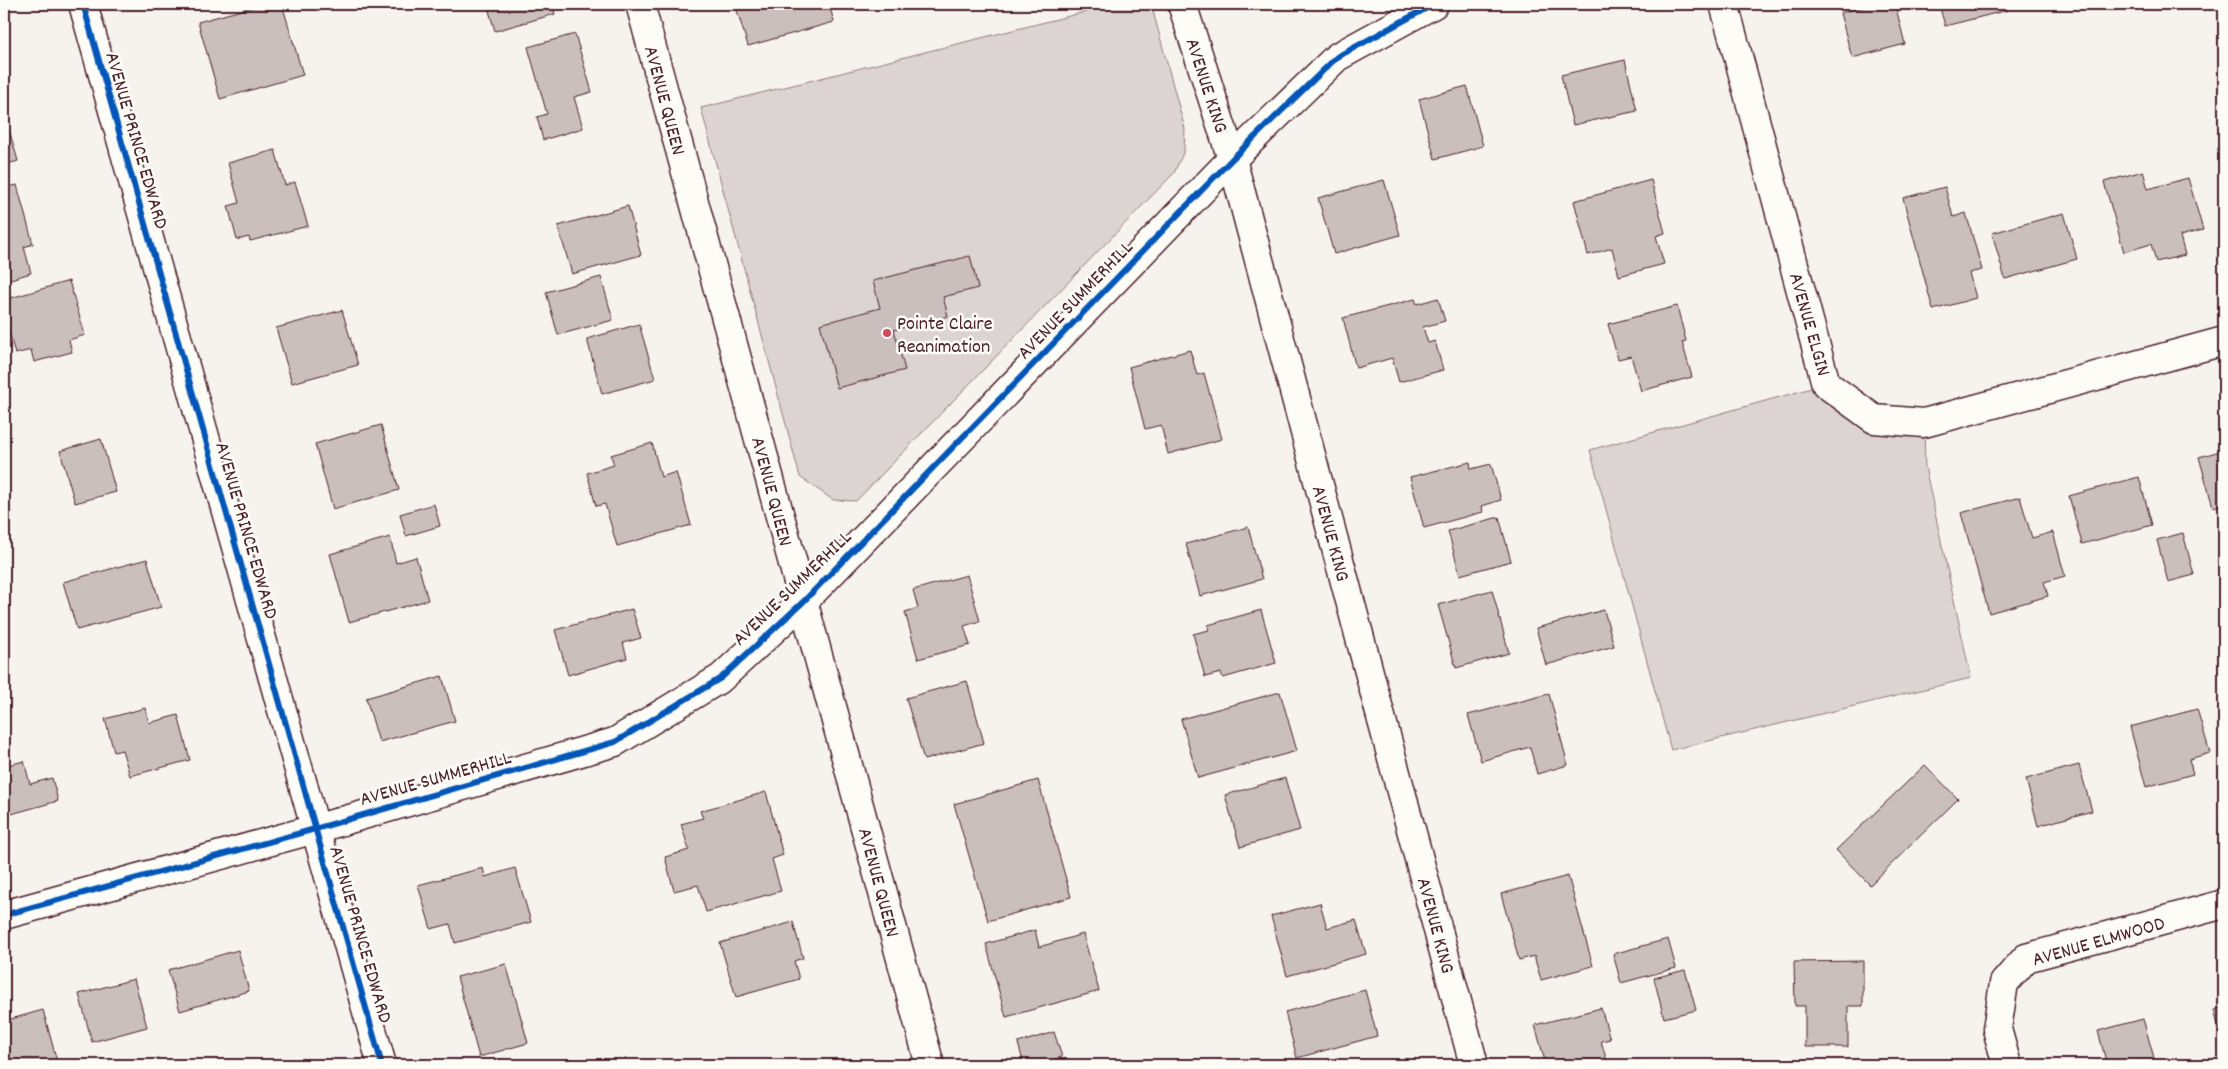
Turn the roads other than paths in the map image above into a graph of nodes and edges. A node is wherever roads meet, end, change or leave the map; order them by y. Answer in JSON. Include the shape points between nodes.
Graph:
{"nodes":[{"id":1,"x":83,"y":4,"type":"edge"},
{"id":2,"x":640,"y":4,"type":"edge"},
{"id":3,"x":1182,"y":4,"type":"edge"},
{"id":4,"x":1434,"y":4,"type":"edge"},
{"id":5,"x":1724,"y":4,"type":"edge"},
{"id":6,"x":1232,"y":159,"type":"junction"},
{"id":7,"x":2224,"y":341,"type":"edge"},
{"id":8,"x":804,"y":602,"type":"junction"},
{"id":9,"x":315,"y":829,"type":"junction"},
{"id":10,"x":2224,"y":904,"type":"edge"},
{"id":11,"x":4,"y":915,"type":"edge"},
{"id":12,"x":382,"y":1065,"type":"edge"},
{"id":13,"x":930,"y":1065,"type":"edge"},
{"id":14,"x":1474,"y":1065,"type":"edge"},
{"id":15,"x":2007,"y":1065,"type":"edge"}],
"edges":[{"from":1,"to":9,"type":"street","name":"AVENUE PRINCE EDWARD"},
{"from":2,"to":8,"type":"street","name":"AVENUE QUEEN"},
{"from":3,"to":6,"type":"street","name":"AVENUE KING"},
{"from":4,"to":6,"type":"street","name":"AVENUE SUMMERHILL","via":[[1337,57]]},
{"from":5,"to":7,"type":"street","name":"AVENUE ELGIN","via":[[1826,384],[1874,420],[1924,423]]},
{"from":6,"to":8,"type":"street","name":"AVENUE SUMMERHILL"},
{"from":6,"to":14,"type":"street","name":"AVENUE KING"},
{"from":8,"to":9,"type":"street","name":"AVENUE SUMMERHILL","via":[[721,678],[615,742]]},
{"from":8,"to":13,"type":"street","name":"AVENUE QUEEN"},
{"from":9,"to":11,"type":"street","name":"AVENUE SUMMERHILL"},
{"from":9,"to":12,"type":"street","name":"AVENUE PRINCE EDWARD"},
{"from":10,"to":15,"type":"street","name":"AVENUE ELMWOOD","via":[[2026,958],[2004,983],[1997,1029]]}]}
